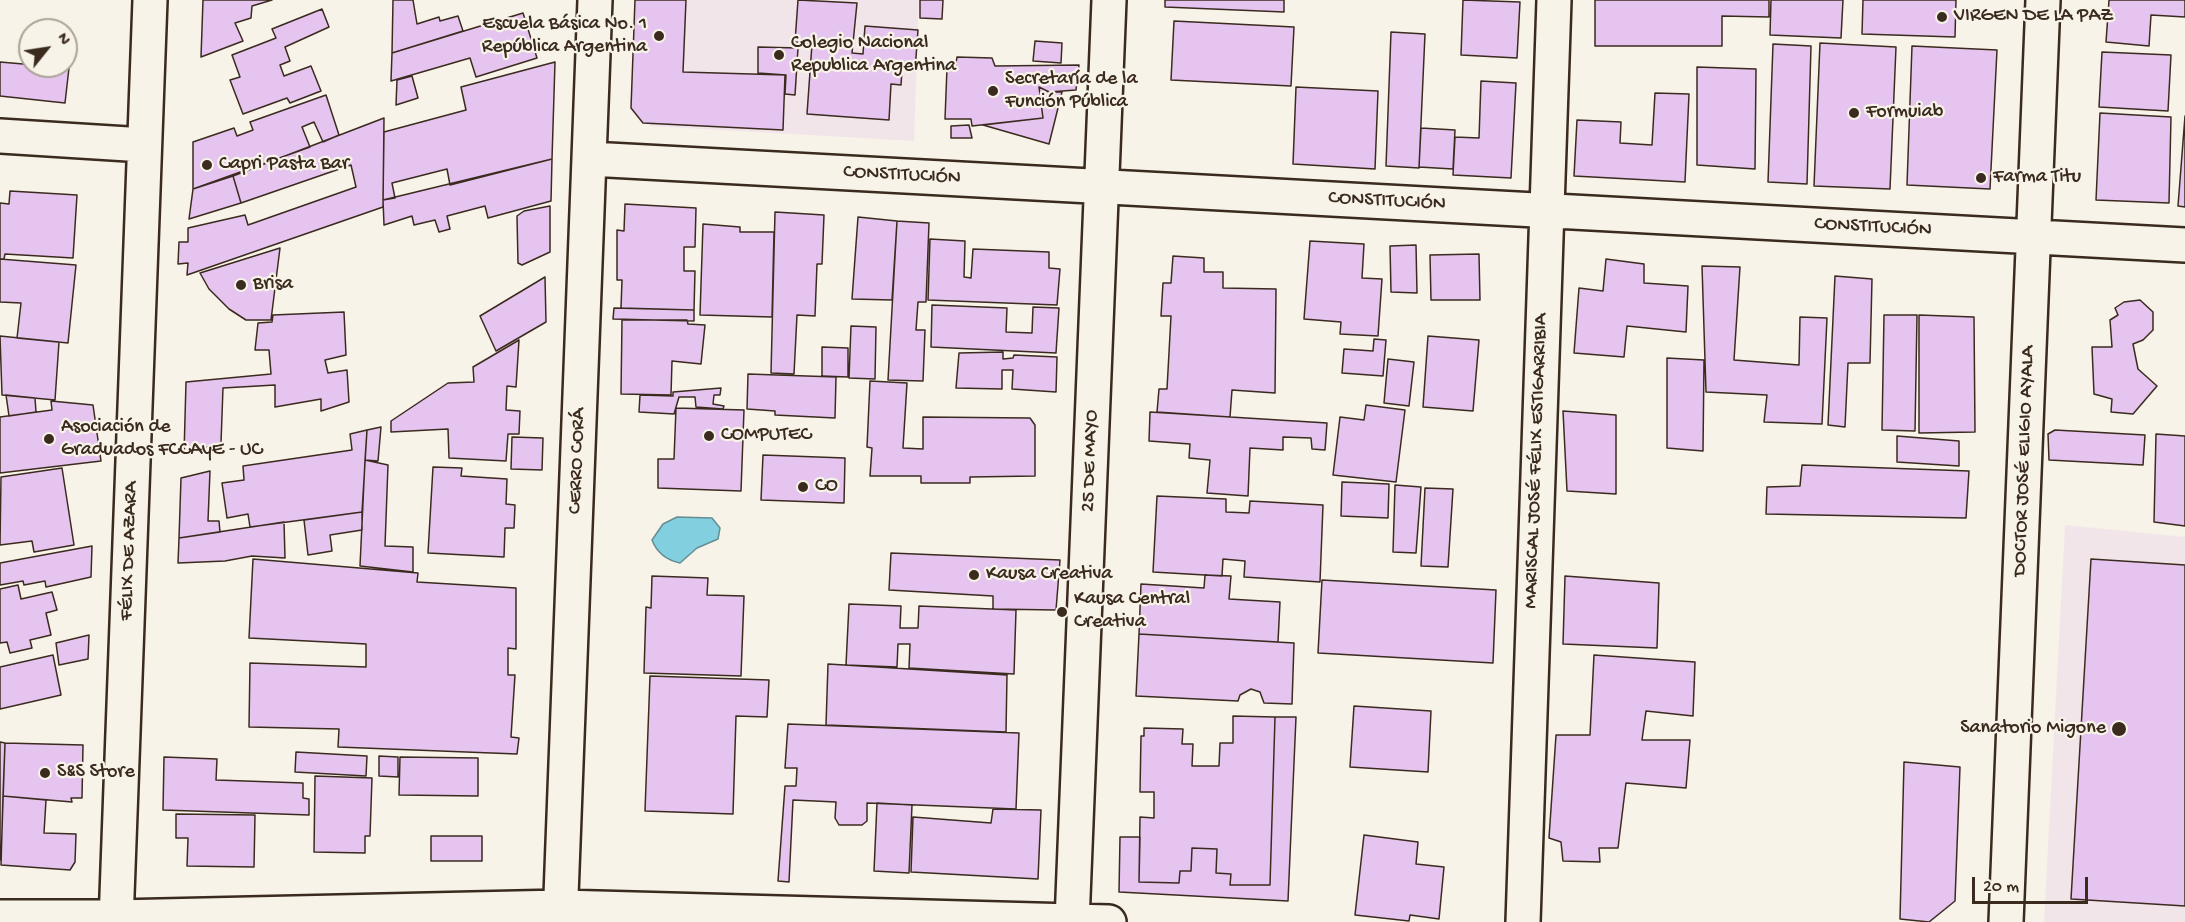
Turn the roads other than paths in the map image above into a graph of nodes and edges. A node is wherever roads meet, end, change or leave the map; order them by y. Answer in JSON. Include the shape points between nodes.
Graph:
{"nodes":[{"id":1,"x":150,"y":0,"type":"edge"},
{"id":2,"x":595,"y":0,"type":"edge"},
{"id":3,"x":1109,"y":0,"type":"edge"},
{"id":4,"x":1554,"y":0,"type":"edge"},
{"id":5,"x":2043,"y":0,"type":"edge"},
{"id":6,"x":0,"y":136,"type":"edge"},
{"id":7,"x":144,"y":145,"type":"junction"},
{"id":8,"x":590,"y":159,"type":"junction"},
{"id":9,"x":1101,"y":187,"type":"junction"},
{"id":10,"x":1545,"y":210,"type":"junction"},
{"id":11,"x":2034,"y":237,"type":"junction"},
{"id":12,"x":2185,"y":245,"type":"edge"},
{"id":13,"x":560,"y":914,"type":"edge"},
{"id":14,"x":0,"y":917,"type":"edge"},
{"id":15,"x":116,"y":920,"type":"edge"},
{"id":16,"x":1072,"y":921,"type":"edge"},
{"id":17,"x":1109,"y":922,"type":"edge"},
{"id":18,"x":1523,"y":922,"type":"edge"},
{"id":19,"x":2006,"y":922,"type":"edge"}],
"edges":[{"from":1,"to":7,"type":"street","name":"FÉLIX DE AZARA"},
{"from":2,"to":8,"type":"street","name":"CERRO CORÁ"},
{"from":3,"to":9,"type":"street","name":"25 DE MAYO"},
{"from":4,"to":10,"type":"street","name":"MARISCAL JOSÉ FÉLIX ESTIGARRIBIA"},
{"from":5,"to":11,"type":"street","name":"DOCTOR JOSÉ ELIGIO AYALA"},
{"from":6,"to":7,"type":"street"},
{"from":7,"to":15,"type":"street","name":"FÉLIX DE AZARA"},
{"from":8,"to":9,"type":"street","name":"CONSTITUCIÓN"},
{"from":8,"to":13,"type":"street","name":"CERRO CORÁ"},
{"from":9,"to":10,"type":"street","name":"CONSTITUCIÓN"},
{"from":9,"to":16,"type":"street","name":"25 DE MAYO"},
{"from":10,"to":11,"type":"street","name":"CONSTITUCIÓN"},
{"from":10,"to":18,"type":"street","name":"MARISCAL JOSÉ FÉLIX ESTIGARRIBIA"},
{"from":11,"to":12,"type":"street","name":"CONSTITUCIÓN"},
{"from":11,"to":19,"type":"street","name":"DOCTOR JOSÉ ELIGIO AYALA"},
{"from":13,"to":15,"type":"street"},
{"from":13,"to":16,"type":"street"},
{"from":14,"to":15,"type":"street"},
{"from":16,"to":17,"type":"street"}]}
